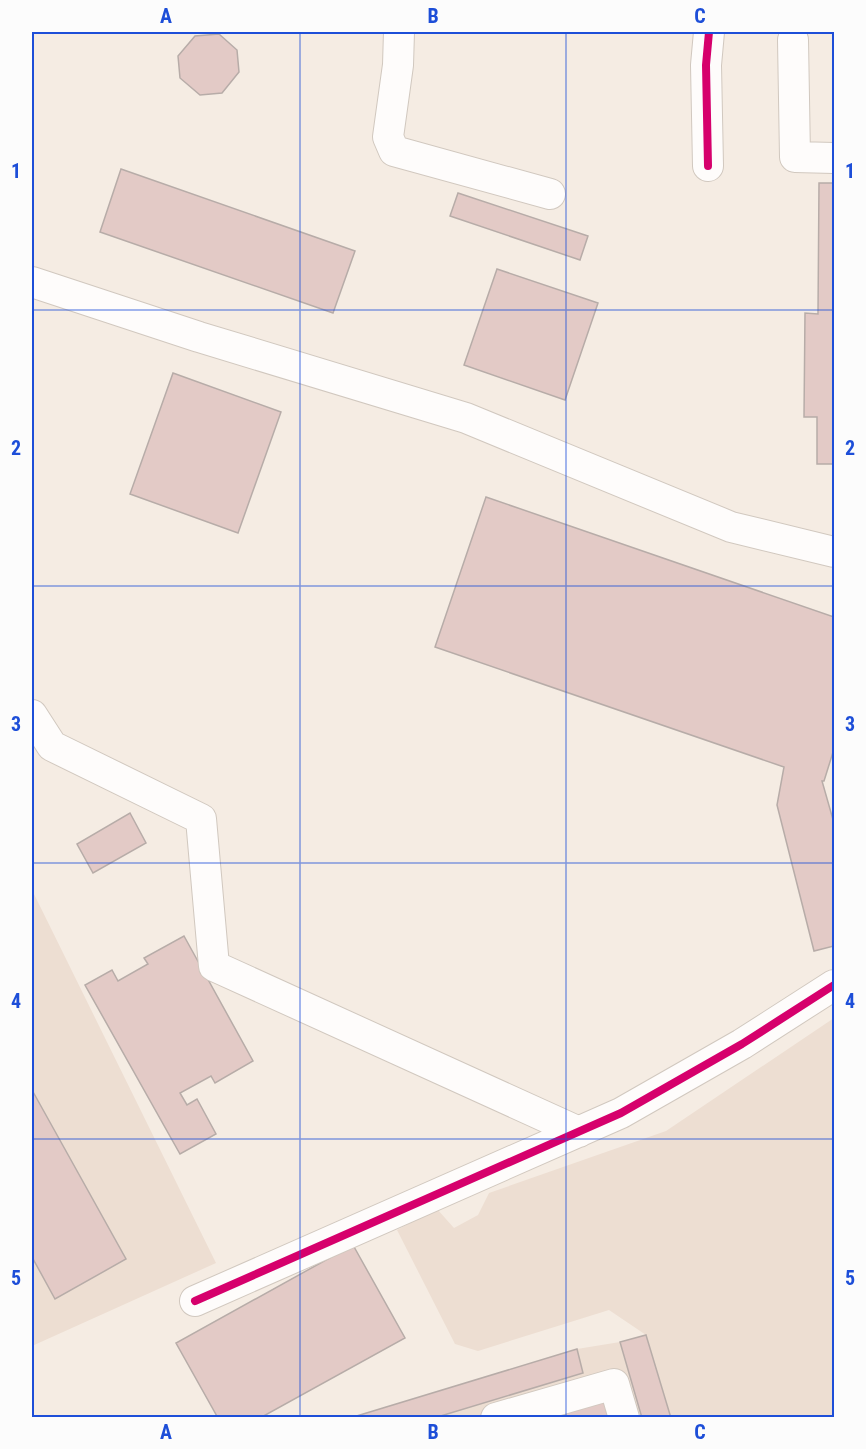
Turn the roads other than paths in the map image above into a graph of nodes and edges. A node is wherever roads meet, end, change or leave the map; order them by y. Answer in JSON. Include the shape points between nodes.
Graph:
{"nodes":[{"id":1,"x":399,"y":32,"type":"edge"},
{"id":2,"x":709,"y":32,"type":"edge"},
{"id":3,"x":793,"y":39,"type":"dead end"},
{"id":4,"x":834,"y":158,"type":"edge"},
{"id":5,"x":708,"y":166,"type":"dead end"},
{"id":6,"x":550,"y":194,"type":"dead end"},
{"id":7,"x":32,"y":282,"type":"edge"},
{"id":8,"x":834,"y":552,"type":"edge"},
{"id":9,"x":32,"y":715,"type":"edge"},
{"id":10,"x":834,"y":986,"type":"edge"},
{"id":11,"x":579,"y":1132,"type":"junction"},
{"id":12,"x":195,"y":1301,"type":"dead end"},
{"id":13,"x":496,"y":1418,"type":"edge"},
{"id":14,"x":624,"y":1418,"type":"edge"}],
"edges":[{"from":1,"to":6,"type":"street","via":[[388,137],[394,150]]},
{"from":2,"to":5,"type":"street"},
{"from":3,"to":4,"type":"street","via":[[795,158]]},
{"from":7,"to":8,"type":"street","via":[[466,418],[731,527]]},
{"from":9,"to":11,"type":"street","via":[[52,746],[201,819],[214,966]]},
{"from":10,"to":11,"type":"street","via":[[732,1050],[621,1113]]},
{"from":11,"to":12,"type":"street"},
{"from":13,"to":14,"type":"street","via":[[614,1384]]}]}
